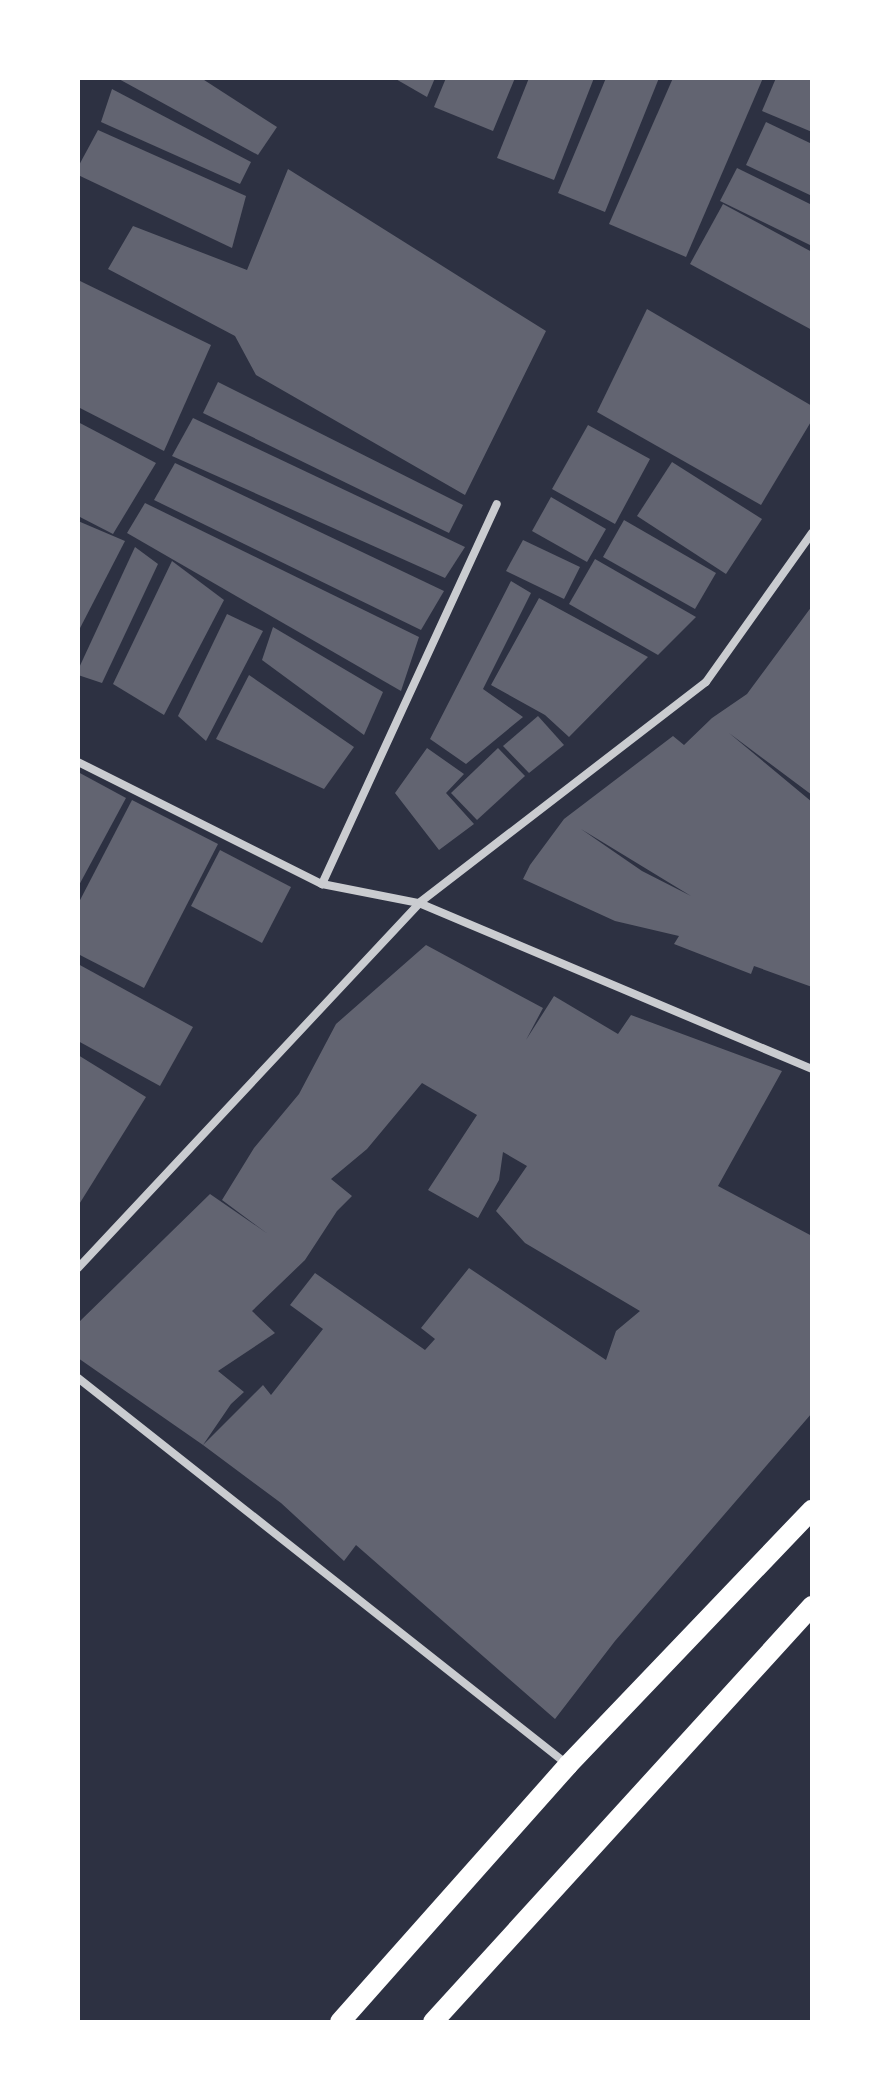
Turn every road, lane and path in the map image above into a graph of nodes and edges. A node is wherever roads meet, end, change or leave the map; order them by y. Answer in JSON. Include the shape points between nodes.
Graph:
{"nodes":[{"id":1,"x":497,"y":504,"type":"dead end"},
{"id":2,"x":812,"y":533,"type":"edge"},
{"id":3,"x":78,"y":762,"type":"edge"},
{"id":4,"x":322,"y":884,"type":"junction"},
{"id":5,"x":419,"y":903,"type":"junction"},
{"id":6,"x":812,"y":1069,"type":"edge"},
{"id":7,"x":78,"y":1268,"type":"edge"},
{"id":8,"x":78,"y":1378,"type":"edge"},
{"id":9,"x":812,"y":1510,"type":"edge"},
{"id":10,"x":812,"y":1606,"type":"edge"},
{"id":11,"x":568,"y":1765,"type":"junction"},
{"id":12,"x":340,"y":2022,"type":"edge"},
{"id":13,"x":433,"y":2022,"type":"edge"}],
"edges":[{"from":1,"to":4,"type":"street"},
{"from":2,"to":5,"type":"street","via":[[706,682]]},
{"from":3,"to":4,"type":"street"},
{"from":4,"to":5,"type":"street"},
{"from":5,"to":6,"type":"street"},
{"from":5,"to":7,"type":"street"},
{"from":8,"to":11,"type":"street"},
{"from":9,"to":11,"type":"main road"},
{"from":10,"to":13,"type":"main road"},
{"from":11,"to":12,"type":"main road"}]}
